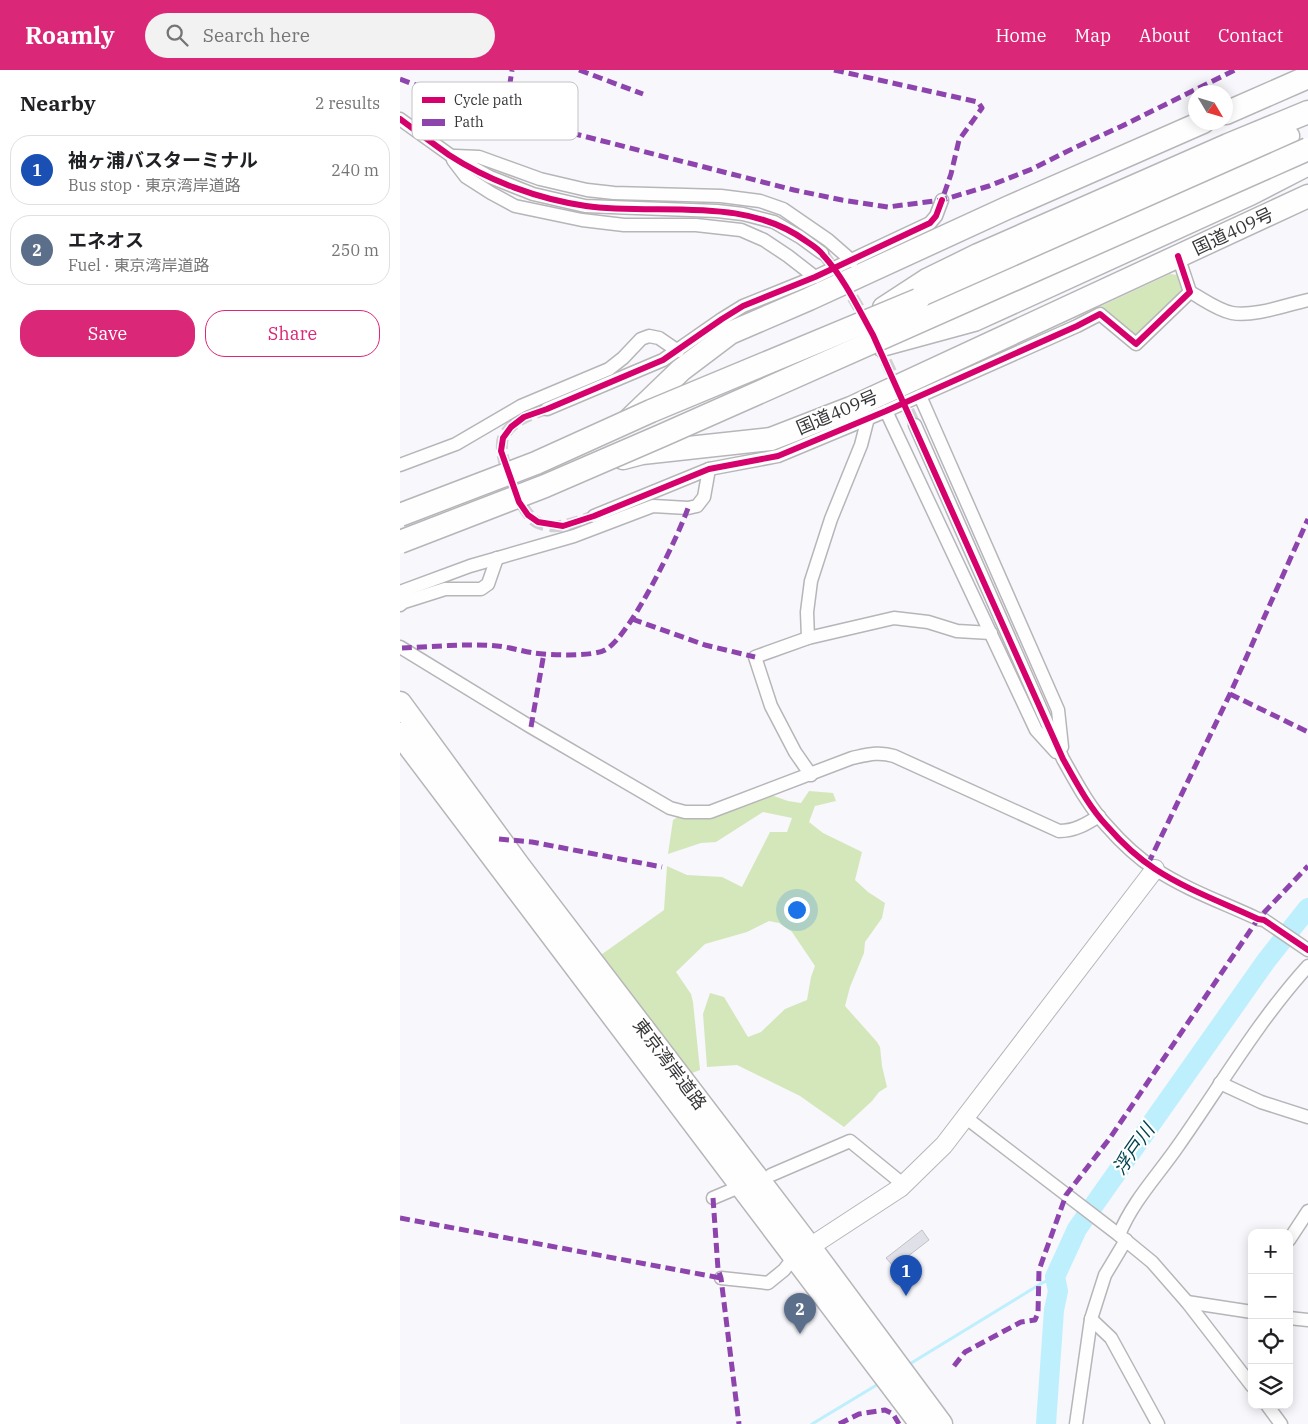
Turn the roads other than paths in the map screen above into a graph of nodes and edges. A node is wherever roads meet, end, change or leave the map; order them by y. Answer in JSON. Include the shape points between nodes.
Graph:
{"nodes":[{"id":1,"x":1308,"y":77,"type":"edge"},
{"id":2,"x":1233,"y":110,"type":"edge"},
{"id":3,"x":1308,"y":112,"type":"edge"},
{"id":4,"x":400,"y":119,"type":"edge"},
{"id":5,"x":1308,"y":127,"type":"edge"},
{"id":6,"x":412,"y":128,"type":"edge"},
{"id":7,"x":1188,"y":129,"type":"edge"},
{"id":8,"x":429,"y":140,"type":"edge"},
{"id":9,"x":1308,"y":149,"type":"edge"},
{"id":10,"x":450,"y":155,"type":"junction"},
{"id":11,"x":1308,"y":164,"type":"edge"},
{"id":12,"x":1308,"y":196,"type":"edge"},
{"id":13,"x":942,"y":200,"type":"dead end"},
{"id":14,"x":822,"y":253,"type":"tunnel mouth"},
{"id":15,"x":1178,"y":256,"type":"junction"},
{"id":16,"x":852,"y":260,"type":"junction"},
{"id":17,"x":815,"y":278,"type":"junction"},
{"id":18,"x":1190,"y":292,"type":"junction"},
{"id":19,"x":1308,"y":300,"type":"edge"},
{"id":20,"x":678,"y":351,"type":"junction"},
{"id":21,"x":920,"y":396,"type":"junction"},
{"id":22,"x":547,"y":409,"type":"tunnel mouth"},
{"id":23,"x":886,"y":411,"type":"junction"},
{"id":24,"x":868,"y":418,"type":"junction"},
{"id":25,"x":915,"y":425,"type":"tunnel mouth"},
{"id":26,"x":604,"y":440,"type":"junction"},
{"id":27,"x":400,"y":465,"type":"edge"},
{"id":28,"x":709,"y":469,"type":"junction"},
{"id":29,"x":571,"y":472,"type":"junction"},
{"id":30,"x":594,"y":516,"type":"tunnel mouth"},
{"id":31,"x":400,"y":517,"type":"edge"},
{"id":32,"x":400,"y":536,"type":"edge"},
{"id":33,"x":400,"y":542,"type":"edge"},
{"id":34,"x":497,"y":558,"type":"junction"},
{"id":35,"x":400,"y":592,"type":"edge"},
{"id":36,"x":400,"y":605,"type":"edge"},
{"id":37,"x":991,"y":633,"type":"junction"},
{"id":38,"x":808,"y":638,"type":"junction"},
{"id":39,"x":400,"y":647,"type":"edge"},
{"id":40,"x":400,"y":703,"type":"edge"},
{"id":41,"x":400,"y":734,"type":"edge"},
{"id":42,"x":1063,"y":759,"type":"junction"},
{"id":43,"x":811,"y":775,"type":"junction"},
{"id":44,"x":1099,"y":816,"type":"junction"},
{"id":45,"x":1155,"y":869,"type":"junction"},
{"id":46,"x":1308,"y":950,"type":"edge"},
{"id":47,"x":1308,"y":966,"type":"edge"},
{"id":48,"x":1220,"y":1083,"type":"junction"},
{"id":49,"x":965,"y":1117,"type":"junction"},
{"id":50,"x":1308,"y":1117,"type":"edge"},
{"id":51,"x":771,"y":1175,"type":"dead end"},
{"id":52,"x":904,"y":1185,"type":"junction"},
{"id":53,"x":732,"y":1190,"type":"dead end"},
{"id":54,"x":713,"y":1198,"type":"dead end"},
{"id":55,"x":1308,"y":1211,"type":"edge"},
{"id":56,"x":1293,"y":1234,"type":"edge"},
{"id":57,"x":1123,"y":1238,"type":"junction"},
{"id":58,"x":802,"y":1251,"type":"junction"},
{"id":59,"x":721,"y":1278,"type":"dead end"},
{"id":60,"x":1187,"y":1302,"type":"junction"},
{"id":61,"x":1248,"y":1311,"type":"edge"},
{"id":62,"x":1293,"y":1318,"type":"edge"},
{"id":63,"x":1091,"y":1319,"type":"junction"},
{"id":64,"x":1308,"y":1320,"type":"edge"},
{"id":65,"x":1248,"y":1381,"type":"edge"},
{"id":66,"x":1270,"y":1409,"type":"edge"},
{"id":67,"x":1080,"y":1422,"type":"edge"},
{"id":68,"x":920,"y":1424,"type":"edge"},
{"id":69,"x":941,"y":1424,"type":"edge"},
{"id":70,"x":1158,"y":1424,"type":"edge"},
{"id":71,"x":1282,"y":1424,"type":"edge"}],
"edges":[{"from":1,"to":2,"type":"highway"},
{"from":3,"to":26,"type":"highway","via":[[978,255],[927,280],[827,344]]},
{"from":4,"to":6,"type":"street"},
{"from":5,"to":31,"type":"highway","bridge":true,"via":[[918,300],[651,411],[536,463]]},
{"from":7,"to":26,"type":"highway","via":[[730,333],[681,370]]},
{"from":8,"to":10,"type":"street"},
{"from":9,"to":33,"type":"highway","bridge":true,"via":[[654,439],[545,486]]},
{"from":10,"to":14,"type":"street","via":[[490,177],[533,194],[585,206],[717,211],[774,222]]},
{"from":10,"to":16,"type":"street","via":[[479,157],[540,180],[587,190],[721,196],[760,201],[783,209]]},
{"from":10,"to":17,"type":"street","via":[[466,178],[515,206],[624,225],[696,225],[741,230],[764,240]]},
{"from":11,"to":29,"type":"highway","via":[[1250,194],[974,320],[869,349]]},
{"from":12,"to":15,"type":"highway","name":"国道409号"},
{"from":13,"to":16,"type":"street","via":[[930,223]]},
{"from":15,"to":18,"type":"street"},
{"from":15,"to":29,"type":"highway","name":"国道409号","via":[[851,408],[771,439],[642,453]]},
{"from":16,"to":17,"type":"street"},
{"from":17,"to":20,"type":"street","via":[[743,306]]},
{"from":18,"to":19,"type":"street","via":[[1232,313],[1249,313]]},
{"from":18,"to":21,"type":"street","via":[[1136,344],[1100,314]]},
{"from":20,"to":22,"type":"street","via":[[642,370]]},
{"from":20,"to":27,"type":"street","via":[[659,338],[649,336],[641,339],[609,369],[520,406],[456,444]]},
{"from":21,"to":23,"type":"street"},
{"from":21,"to":42,"type":"street","via":[[1058,710]]},
{"from":23,"to":24,"type":"street"},
{"from":23,"to":37,"type":"street"},
{"from":24,"to":28,"type":"street","via":[[778,456]]},
{"from":24,"to":38,"type":"street","via":[[811,581]]},
{"from":25,"to":42,"type":"street"},
{"from":26,"to":31,"type":"highway"},
{"from":28,"to":30,"type":"street"},
{"from":28,"to":34,"type":"street","via":[[704,497],[697,506],[653,506],[574,536]]},
{"from":29,"to":32,"type":"highway","name":"国道409号"},
{"from":34,"to":35,"type":"street"},
{"from":34,"to":36,"type":"street","via":[[488,584],[481,589],[445,589]]},
{"from":37,"to":38,"type":"street","via":[[957,631],[928,622],[894,618]]},
{"from":37,"to":42,"type":"street","via":[[1036,730]]},
{"from":38,"to":43,"type":"street","via":[[755,657],[771,706]]},
{"from":39,"to":43,"type":"street","via":[[670,808],[710,812]]},
{"from":40,"to":58,"type":"highway","name":"東京湾岸道路"},
{"from":41,"to":58,"type":"highway","name":"東京湾岸道路"},
{"from":42,"to":44,"type":"street"},
{"from":43,"to":44,"type":"street","via":[[852,758],[886,753],[1059,831],[1070,831]]},
{"from":44,"to":45,"type":"street","via":[[1129,848]]},
{"from":45,"to":46,"type":"street","via":[[1188,888],[1264,920]]},
{"from":45,"to":49,"type":"street"},
{"from":47,"to":48,"type":"street","via":[[1267,1016]]},
{"from":48,"to":50,"type":"street","via":[[1261,1102]]},
{"from":48,"to":57,"type":"street","via":[[1126,1219]]},
{"from":49,"to":52,"type":"street","via":[[944,1145]]},
{"from":49,"to":57,"type":"street"},
{"from":51,"to":52,"type":"street","via":[[850,1141]]},
{"from":52,"to":58,"type":"street"},
{"from":53,"to":54,"type":"street"},
{"from":55,"to":56,"type":"street"},
{"from":57,"to":60,"type":"street","via":[[1152,1262]]},
{"from":57,"to":63,"type":"street","via":[[1104,1275]]},
{"from":58,"to":59,"type":"street","via":[[768,1283]]},
{"from":58,"to":68,"type":"highway","name":"東京湾岸道路"},
{"from":58,"to":69,"type":"highway","name":"東京湾岸道路"},
{"from":60,"to":61,"type":"street"},
{"from":60,"to":65,"type":"street"},
{"from":62,"to":64,"type":"street"},
{"from":63,"to":67,"type":"street"},
{"from":63,"to":70,"type":"street","via":[[1111,1338]]},
{"from":66,"to":71,"type":"street"}]}
